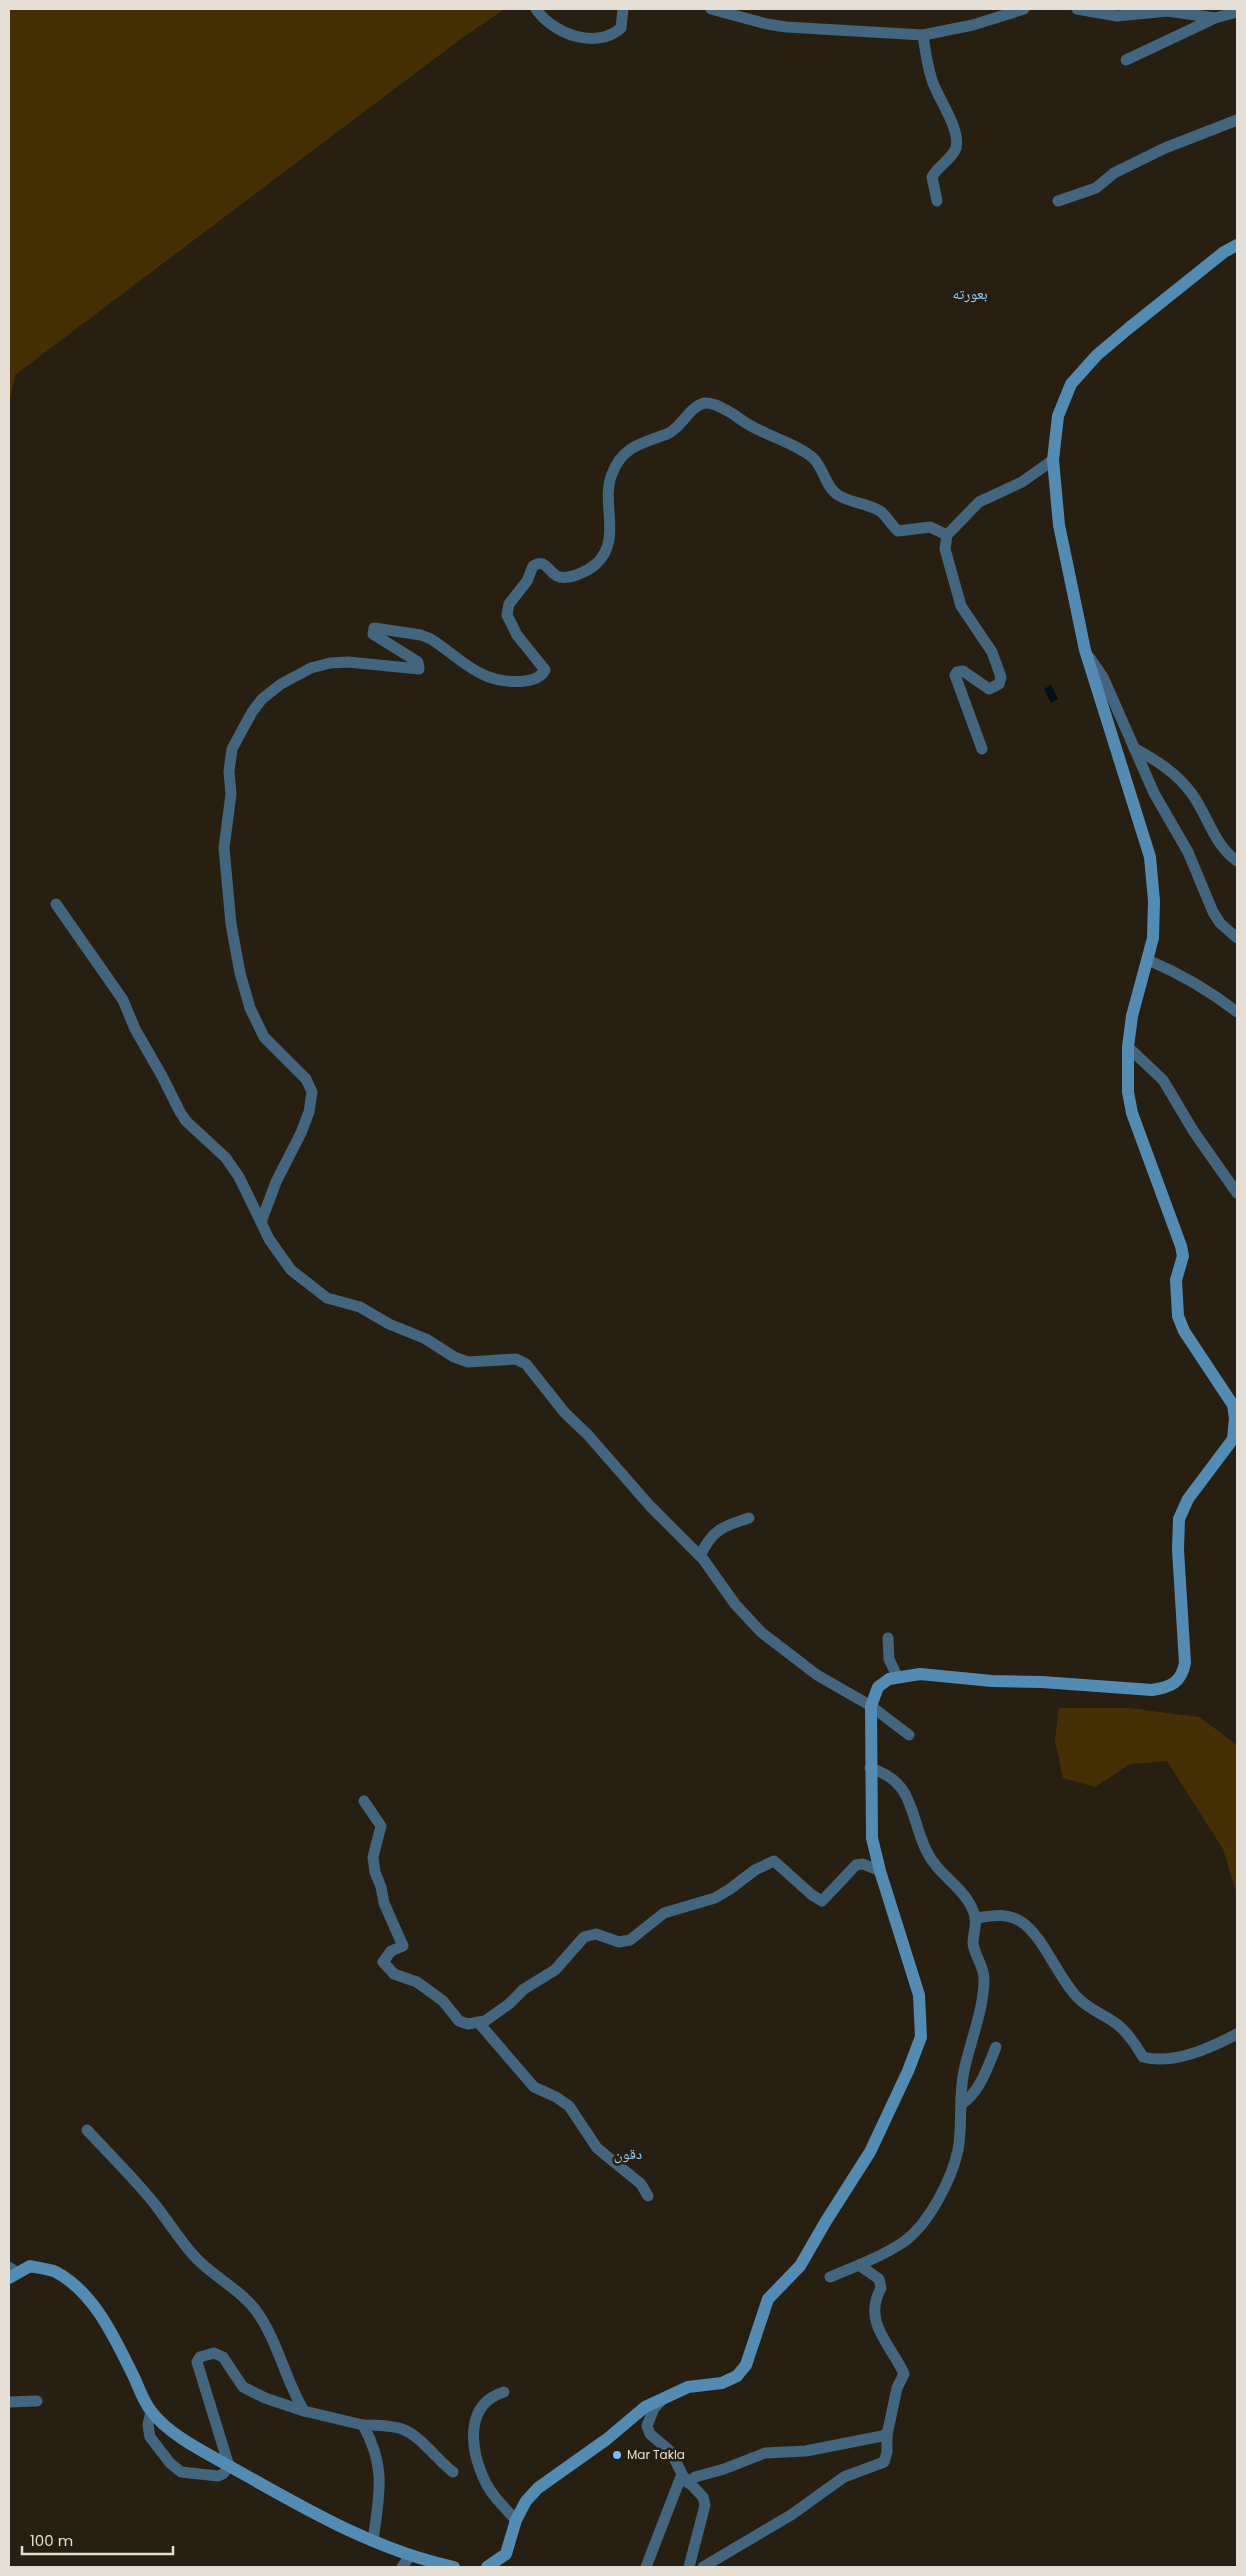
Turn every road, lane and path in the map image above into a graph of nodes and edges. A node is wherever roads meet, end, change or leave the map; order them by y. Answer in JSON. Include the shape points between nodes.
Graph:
{"nodes":[{"id":1,"x":536,"y":9,"type":"edge"},
{"id":2,"x":623,"y":9,"type":"edge"},
{"id":3,"x":711,"y":9,"type":"edge"},
{"id":4,"x":1024,"y":9,"type":"edge"},
{"id":5,"x":1077,"y":9,"type":"edge"},
{"id":6,"x":1237,"y":12,"type":"edge"},
{"id":7,"x":1215,"y":18,"type":"junction"},
{"id":8,"x":923,"y":35,"type":"junction"},
{"id":9,"x":1126,"y":60,"type":"dead end"},
{"id":10,"x":1237,"y":120,"type":"edge"},
{"id":11,"x":937,"y":201,"type":"dead end"},
{"id":12,"x":1058,"y":201,"type":"dead end"},
{"id":13,"x":1237,"y":245,"type":"edge"},
{"id":14,"x":1053,"y":460,"type":"junction"},
{"id":15,"x":947,"y":535,"type":"junction"},
{"id":16,"x":1085,"y":650,"type":"junction"},
{"id":17,"x":1134,"y":748,"type":"junction"},
{"id":18,"x":982,"y":749,"type":"dead end"},
{"id":19,"x":1237,"y":861,"type":"edge"},
{"id":20,"x":56,"y":904,"type":"dead end"},
{"id":21,"x":1237,"y":938,"type":"edge"},
{"id":22,"x":1148,"y":960,"type":"junction"},
{"id":23,"x":1237,"y":1012,"type":"edge"},
{"id":24,"x":1128,"y":1046,"type":"junction"},
{"id":25,"x":1237,"y":1193,"type":"edge"},
{"id":26,"x":260,"y":1222,"type":"junction"},
{"id":27,"x":749,"y":1518,"type":"dead end"},
{"id":28,"x":700,"y":1556,"type":"junction"},
{"id":29,"x":888,"y":1638,"type":"dead end"},
{"id":30,"x":896,"y":1676,"type":"junction"},
{"id":31,"x":871,"y":1706,"type":"junction"},
{"id":32,"x":909,"y":1735,"type":"dead end"},
{"id":33,"x":870,"y":1768,"type":"junction"},
{"id":34,"x":364,"y":1801,"type":"dead end"},
{"id":35,"x":880,"y":1871,"type":"junction"},
{"id":36,"x":975,"y":1918,"type":"junction"},
{"id":37,"x":478,"y":2022,"type":"junction"},
{"id":38,"x":1237,"y":2034,"type":"edge"},
{"id":39,"x":996,"y":2047,"type":"dead end"},
{"id":40,"x":962,"y":2104,"type":"junction"},
{"id":41,"x":87,"y":2130,"type":"dead end"},
{"id":42,"x":648,"y":2196,"type":"dead end"},
{"id":43,"x":859,"y":2265,"type":"junction"},
{"id":44,"x":12,"y":2273,"type":"edge"},
{"id":45,"x":830,"y":2277,"type":"dead end"},
{"id":46,"x":504,"y":2392,"type":"dead end"},
{"id":47,"x":666,"y":2396,"type":"junction"},
{"id":48,"x":37,"y":2401,"type":"dead end"},
{"id":49,"x":9,"y":2402,"type":"edge"},
{"id":50,"x":151,"y":2411,"type":"junction"},
{"id":51,"x":304,"y":2411,"type":"junction"},
{"id":52,"x":363,"y":2424,"type":"junction"},
{"id":53,"x":887,"y":2435,"type":"junction"},
{"id":54,"x":229,"y":2466,"type":"junction"},
{"id":55,"x":453,"y":2472,"type":"dead end"},
{"id":56,"x":685,"y":2478,"type":"junction"},
{"id":57,"x":516,"y":2520,"type":"junction"},
{"id":58,"x":373,"y":2541,"type":"junction"},
{"id":59,"x":410,"y":2556,"type":"junction"},
{"id":60,"x":490,"y":2566,"type":"edge"},
{"id":61,"x":402,"y":2567,"type":"edge"},
{"id":62,"x":454,"y":2567,"type":"edge"},
{"id":63,"x":646,"y":2567,"type":"edge"},
{"id":64,"x":689,"y":2567,"type":"edge"},
{"id":65,"x":703,"y":2567,"type":"edge"}],
"edges":[{"from":1,"to":2,"type":"street","via":[[561,32],[602,38],[621,28]]},
{"from":3,"to":8,"type":"street","via":[[786,27]]},
{"from":4,"to":8,"type":"street","via":[[966,27]]},
{"from":5,"to":7,"type":"street","via":[[1117,16],[1168,11]]},
{"from":6,"to":7,"type":"street"},
{"from":7,"to":9,"type":"street"},
{"from":8,"to":11,"type":"street","via":[[932,81],[955,128],[957,140],[955,151],[940,164],[932,177]]},
{"from":10,"to":12,"type":"street","via":[[1165,148],[1114,173],[1096,188]]},
{"from":13,"to":14,"type":"main road","via":[[1128,328],[1071,384],[1058,416]]},
{"from":14,"to":15,"type":"street","via":[[1022,482],[979,502]]},
{"from":14,"to":16,"type":"main road","via":[[1059,525]]},
{"from":15,"to":18,"type":"street","via":[[945,549],[962,606],[992,652],[1001,677],[1000,684],[989,689],[963,671],[955,675]]},
{"from":15,"to":26,"type":"street","via":[[930,527],[898,531],[879,511],[836,494],[819,464],[804,451],[760,431],[723,408],[702,404],[672,432],[632,446],[618,463],[609,484],[610,537],[598,561],[585,571],[562,577],[556,576],[545,564],[537,563],[508,604],[511,626],[544,670],[540,677],[510,681],[484,676],[431,639],[374,628],[373,634],[418,662],[419,669],[388,664],[330,663],[291,678],[262,699],[234,743],[230,760],[231,794],[224,848],[231,924],[240,972],[256,1023],[264,1037],[306,1079],[312,1100],[301,1133]]},
{"from":16,"to":17,"type":"street","via":[[1104,677]]},
{"from":16,"to":22,"type":"main road","via":[[1150,857],[1154,919]]},
{"from":17,"to":19,"type":"street","via":[[1159,762],[1180,780],[1193,795],[1222,848]]},
{"from":17,"to":21,"type":"street","via":[[1154,793],[1188,852],[1213,912]]},
{"from":20,"to":26,"type":"street","via":[[122,1000],[180,1112],[226,1158],[239,1177]]},
{"from":22,"to":23,"type":"street","via":[[1193,982]]},
{"from":22,"to":24,"type":"main road","via":[[1132,1016]]},
{"from":24,"to":25,"type":"street","via":[[1163,1080],[1194,1132]]},
{"from":24,"to":30,"type":"main road","via":[[1127,1072],[1132,1113],[1181,1246],[1176,1280],[1178,1316],[1184,1331],[1233,1405],[1233,1439],[1188,1499],[1179,1519],[1183,1674],[1169,1687],[1152,1690],[920,1674]]},
{"from":26,"to":28,"type":"street","via":[[291,1270],[327,1298],[360,1307],[468,1362],[516,1359],[526,1364],[565,1413]]},
{"from":27,"to":28,"type":"street","via":[[725,1525],[708,1539]]},
{"from":28,"to":31,"type":"street","via":[[734,1604],[761,1632],[817,1676]]},
{"from":29,"to":30,"type":"street","via":[[889,1659]]},
{"from":30,"to":31,"type":"main road","via":[[878,1687]]},
{"from":31,"to":32,"type":"street"},
{"from":31,"to":33,"type":"main road"},
{"from":33,"to":35,"type":"main road","via":[[872,1838]]},
{"from":33,"to":36,"type":"street","via":[[886,1773],[908,1796],[926,1852],[959,1888]]},
{"from":34,"to":37,"type":"street","via":[[381,1826],[373,1857],[375,1872],[384,1903],[403,1946],[391,1951],[382,1962],[394,1974],[417,1982],[443,2000],[459,2021],[468,2024]]},
{"from":35,"to":37,"type":"street","via":[[863,1864],[856,1865],[822,1901],[812,1896],[774,1861],[714,1898],[664,1913],[630,1940],[619,1942],[596,1934],[584,1937],[555,1970],[524,1989],[498,2013]]},
{"from":35,"to":47,"type":"main road","via":[[919,1995],[921,2037],[908,2070],[870,2152],[800,2266],[768,2299],[746,2365],[737,2376],[722,2383],[688,2387]]},
{"from":36,"to":38,"type":"street","via":[[1005,1915],[1022,1922],[1033,1932],[1076,1996],[1089,2009],[1126,2032],[1143,2057],[1154,2060],[1197,2052]]},
{"from":36,"to":40,"type":"street","via":[[973,1944],[984,1979],[963,2072]]},
{"from":37,"to":42,"type":"street","via":[[534,2086],[569,2106],[597,2148],[641,2184]]},
{"from":39,"to":40,"type":"street","via":[[982,2081],[972,2097]]},
{"from":40,"to":43,"type":"street","via":[[958,2151],[950,2174],[926,2218],[906,2240]]},
{"from":41,"to":51,"type":"street","via":[[157,2207],[197,2259],[213,2275],[242,2294],[254,2308],[268,2329]]},
{"from":43,"to":45,"type":"street"},
{"from":43,"to":53,"type":"street","via":[[879,2279],[881,2288],[875,2300],[875,2319],[904,2374],[897,2388]]},
{"from":44,"to":50,"type":"main road","via":[[30,2266],[55,2272],[88,2298],[108,2327]]},
{"from":46,"to":57,"type":"street","via":[[492,2396],[480,2408],[473,2434],[483,2478],[497,2500]]},
{"from":47,"to":56,"type":"street","via":[[654,2408],[647,2426],[650,2434],[671,2452]]},
{"from":47,"to":57,"type":"main road","via":[[645,2407],[538,2488],[526,2501]]},
{"from":48,"to":49,"type":"street"},
{"from":50,"to":54,"type":"main road","via":[[171,2429]]},
{"from":50,"to":54,"type":"street","via":[[150,2436],[158,2450],[181,2472],[218,2476]]},
{"from":51,"to":52,"type":"street"},
{"from":51,"to":54,"type":"street","via":[[243,2387],[223,2357],[214,2354],[200,2357],[197,2362]]},
{"from":52,"to":55,"type":"street","via":[[403,2429],[424,2443]]},
{"from":52,"to":58,"type":"street","via":[[378,2462],[381,2482]]},
{"from":53,"to":56,"type":"street","via":[[806,2451],[765,2453],[724,2469]]},
{"from":53,"to":65,"type":"street","via":[[884,2462],[844,2477],[791,2515]]},
{"from":54,"to":58,"type":"main road","via":[[304,2509]]},
{"from":56,"to":63,"type":"street"},
{"from":56,"to":64,"type":"street","via":[[703,2497],[705,2505]]},
{"from":57,"to":60,"type":"main road","via":[[506,2554]]},
{"from":58,"to":59,"type":"main road"},
{"from":59,"to":61,"type":"street"},
{"from":59,"to":62,"type":"main road"}]}
